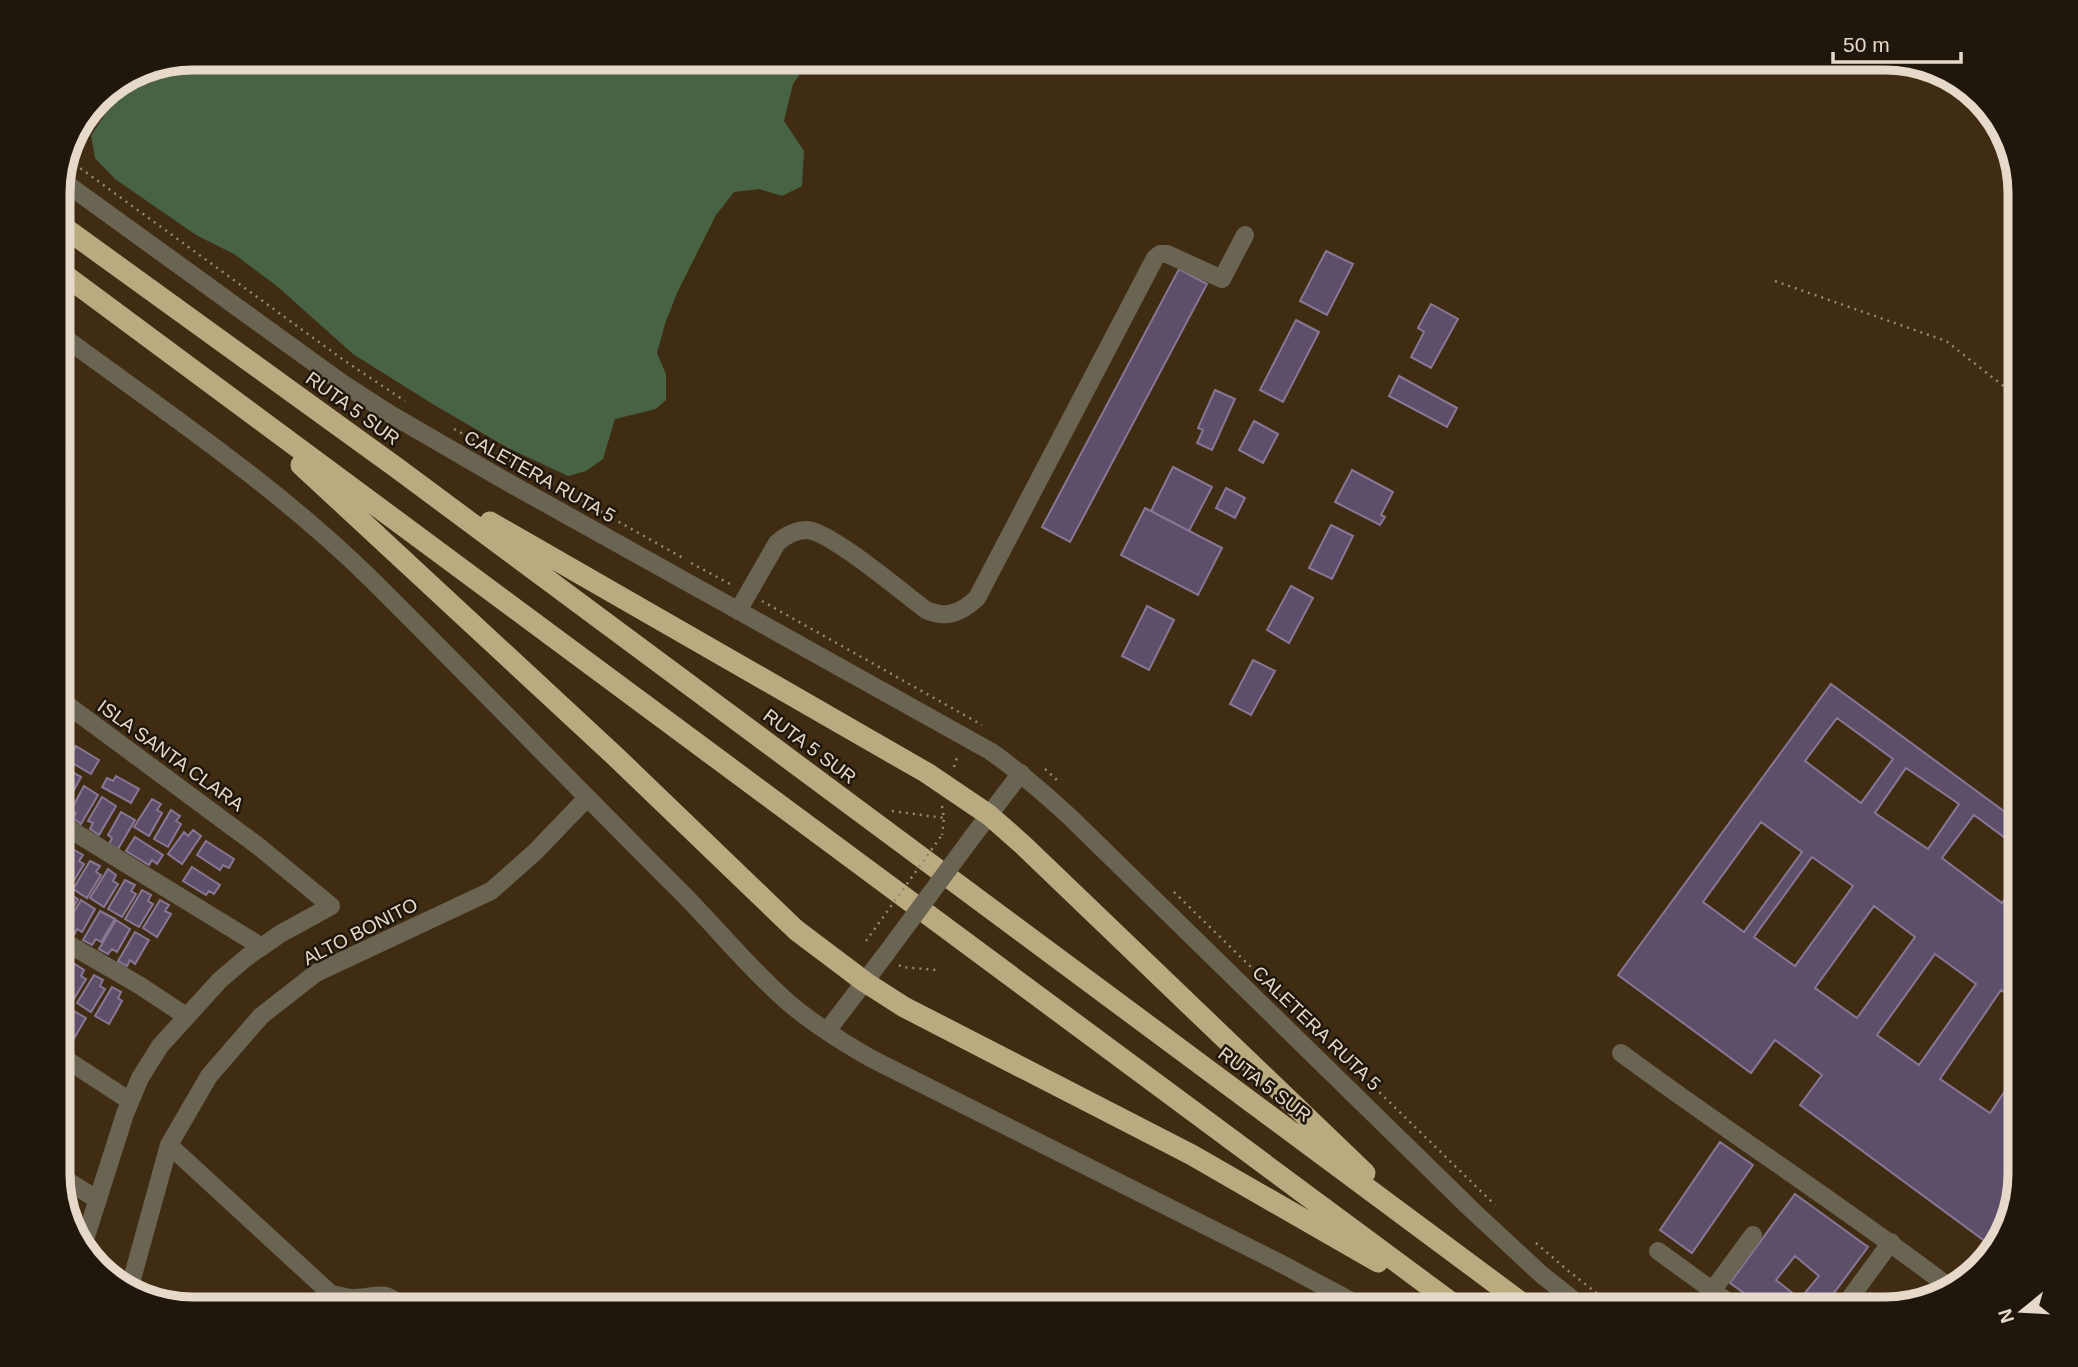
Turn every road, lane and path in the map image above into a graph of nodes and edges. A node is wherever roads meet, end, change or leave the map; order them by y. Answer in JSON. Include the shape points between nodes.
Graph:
{"nodes":[{"id":1,"x":74,"y":163,"type":"edge"},
{"id":2,"x":70,"y":186,"type":"edge"},
{"id":3,"x":70,"y":232,"type":"edge"},
{"id":4,"x":1245,"y":235,"type":"dead end"},
{"id":5,"x":70,"y":279,"type":"edge"},
{"id":6,"x":1775,"y":281,"type":"dead end"},
{"id":7,"x":70,"y":342,"type":"edge"},
{"id":8,"x":2008,"y":390,"type":"edge"},
{"id":9,"x":226,"y":395,"type":"junction"},
{"id":10,"x":415,"y":407,"type":"dead end"},
{"id":11,"x":451,"y":427,"type":"dead end"},
{"id":12,"x":397,"y":468,"type":"junction"},
{"id":13,"x":747,"y":593,"type":"junction"},
{"id":14,"x":738,"y":611,"type":"junction"},
{"id":15,"x":70,"y":707,"type":"edge"},
{"id":16,"x":989,"y":729,"type":"dead end"},
{"id":17,"x":956,"y":748,"type":"dead end"},
{"id":18,"x":1041,"y":767,"type":"dead end"},
{"id":19,"x":951,"y":770,"type":"dead end"},
{"id":20,"x":1021,"y":773,"type":"junction"},
{"id":21,"x":1062,"y":784,"type":"dead end"},
{"id":22,"x":587,"y":798,"type":"junction"},
{"id":23,"x":941,"y":802,"type":"dead end"},
{"id":24,"x":989,"y":815,"type":"junction"},
{"id":25,"x":931,"y":817,"type":"dead end"},
{"id":26,"x":944,"y":818,"type":"junction"},
{"id":27,"x":70,"y":829,"type":"edge"},
{"id":28,"x":1173,"y":892,"type":"dead end"},
{"id":29,"x":866,"y":941,"type":"dead end"},
{"id":30,"x":70,"y":945,"type":"edge"},
{"id":31,"x":262,"y":947,"type":"junction"},
{"id":32,"x":902,"y":967,"type":"dead end"},
{"id":33,"x":936,"y":970,"type":"dead end"},
{"id":34,"x":865,"y":982,"type":"junction"},
{"id":35,"x":186,"y":1016,"type":"junction"},
{"id":36,"x":827,"y":1031,"type":"junction"},
{"id":37,"x":1621,"y":1053,"type":"dead end"},
{"id":38,"x":70,"y":1063,"type":"edge"},
{"id":39,"x":131,"y":1101,"type":"junction"},
{"id":40,"x":169,"y":1145,"type":"junction"},
{"id":41,"x":70,"y":1183,"type":"edge"},
{"id":42,"x":98,"y":1200,"type":"junction"},
{"id":43,"x":1494,"y":1205,"type":"dead end"},
{"id":44,"x":1753,"y":1234,"type":"dead end"},
{"id":45,"x":86,"y":1236,"type":"edge"},
{"id":46,"x":1432,"y":1236,"type":"junction"},
{"id":47,"x":1532,"y":1240,"type":"dead end"},
{"id":48,"x":1891,"y":1242,"type":"junction"},
{"id":49,"x":1658,"y":1251,"type":"dead end"},
{"id":50,"x":132,"y":1280,"type":"edge"},
{"id":51,"x":1943,"y":1283,"type":"edge"},
{"id":52,"x":1712,"y":1291,"type":"junction"},
{"id":53,"x":347,"y":1297,"type":"edge"},
{"id":54,"x":359,"y":1297,"type":"edge"},
{"id":55,"x":390,"y":1297,"type":"edge"},
{"id":56,"x":1344,"y":1297,"type":"edge"},
{"id":57,"x":1438,"y":1297,"type":"edge"},
{"id":58,"x":1443,"y":1297,"type":"edge"},
{"id":59,"x":1514,"y":1297,"type":"edge"},
{"id":60,"x":1570,"y":1297,"type":"edge"},
{"id":61,"x":1602,"y":1297,"type":"edge"},
{"id":62,"x":1721,"y":1297,"type":"edge"},
{"id":63,"x":1851,"y":1297,"type":"edge"}],
"edges":[{"from":1,"to":10,"type":"path","via":[[345,362]]},
{"from":2,"to":14,"type":"street","name":"CALETERA RUTA 5","via":[[379,407]]},
{"from":3,"to":12,"type":"highway","name":"RUTA 5 SUR"},
{"from":4,"to":13,"type":"street","via":[[1222,279],[1167,254],[1155,258],[970,604],[937,615],[829,538],[807,530],[777,543]]},
{"from":5,"to":9,"type":"highway"},
{"from":6,"to":8,"type":"path","via":[[1946,341]]},
{"from":7,"to":22,"type":"street","via":[[264,485],[332,542]]},
{"from":9,"to":34,"type":"highway","via":[[796,930]]},
{"from":9,"to":58,"type":"highway"},
{"from":11,"to":13,"type":"path"},
{"from":12,"to":24,"type":"highway","via":[[927,773]]},
{"from":12,"to":46,"type":"highway","name":"RUTA 5 SUR"},
{"from":13,"to":14,"type":"street"},
{"from":13,"to":16,"type":"path"},
{"from":14,"to":20,"type":"street","name":"CALETERA RUTA 5","via":[[990,751]]},
{"from":15,"to":31,"type":"street","name":"ISLA SANTA CLARA","via":[[331,906]]},
{"from":17,"to":19,"type":"path","via":[[958,758]]},
{"from":18,"to":21,"type":"path"},
{"from":20,"to":24,"type":"street"},
{"from":20,"to":60,"type":"street","name":"CALETERA RUTA 5","via":[[1473,1211]]},
{"from":22,"to":36,"type":"street","via":[[766,981]]},
{"from":22,"to":40,"type":"street","name":"ALTO BONITO","via":[[491,891],[316,973],[261,1016],[209,1076]]},
{"from":23,"to":26,"type":"path"},
{"from":24,"to":34,"type":"street","bridge":true},
{"from":24,"to":46,"type":"highway"},
{"from":25,"to":26,"type":"path"},
{"from":26,"to":29,"type":"path","bridge":true,"via":[[942,835]]},
{"from":27,"to":31,"type":"street"},
{"from":28,"to":43,"type":"path"},
{"from":30,"to":35,"type":"street"},
{"from":31,"to":35,"type":"street","via":[[220,980]]},
{"from":32,"to":33,"type":"path"},
{"from":34,"to":36,"type":"street"},
{"from":34,"to":57,"type":"highway","via":[[904,1007],[1192,1155]]},
{"from":35,"to":39,"type":"street","via":[[160,1046]]},
{"from":36,"to":56,"type":"street","via":[[872,1059]]},
{"from":37,"to":48,"type":"street"},
{"from":38,"to":39,"type":"street"},
{"from":39,"to":42,"type":"street"},
{"from":40,"to":50,"type":"street","name":"ALTO BONITO"},
{"from":40,"to":53,"type":"street","via":[[331,1294]]},
{"from":41,"to":42,"type":"street"},
{"from":42,"to":45,"type":"street"},
{"from":44,"to":52,"type":"street"},
{"from":46,"to":59,"type":"highway","name":"RUTA 5 SUR"},
{"from":47,"to":61,"type":"path"},
{"from":48,"to":51,"type":"street"},
{"from":48,"to":63,"type":"street"},
{"from":49,"to":52,"type":"street"},
{"from":52,"to":62,"type":"street"},
{"from":54,"to":55,"type":"street"}]}
